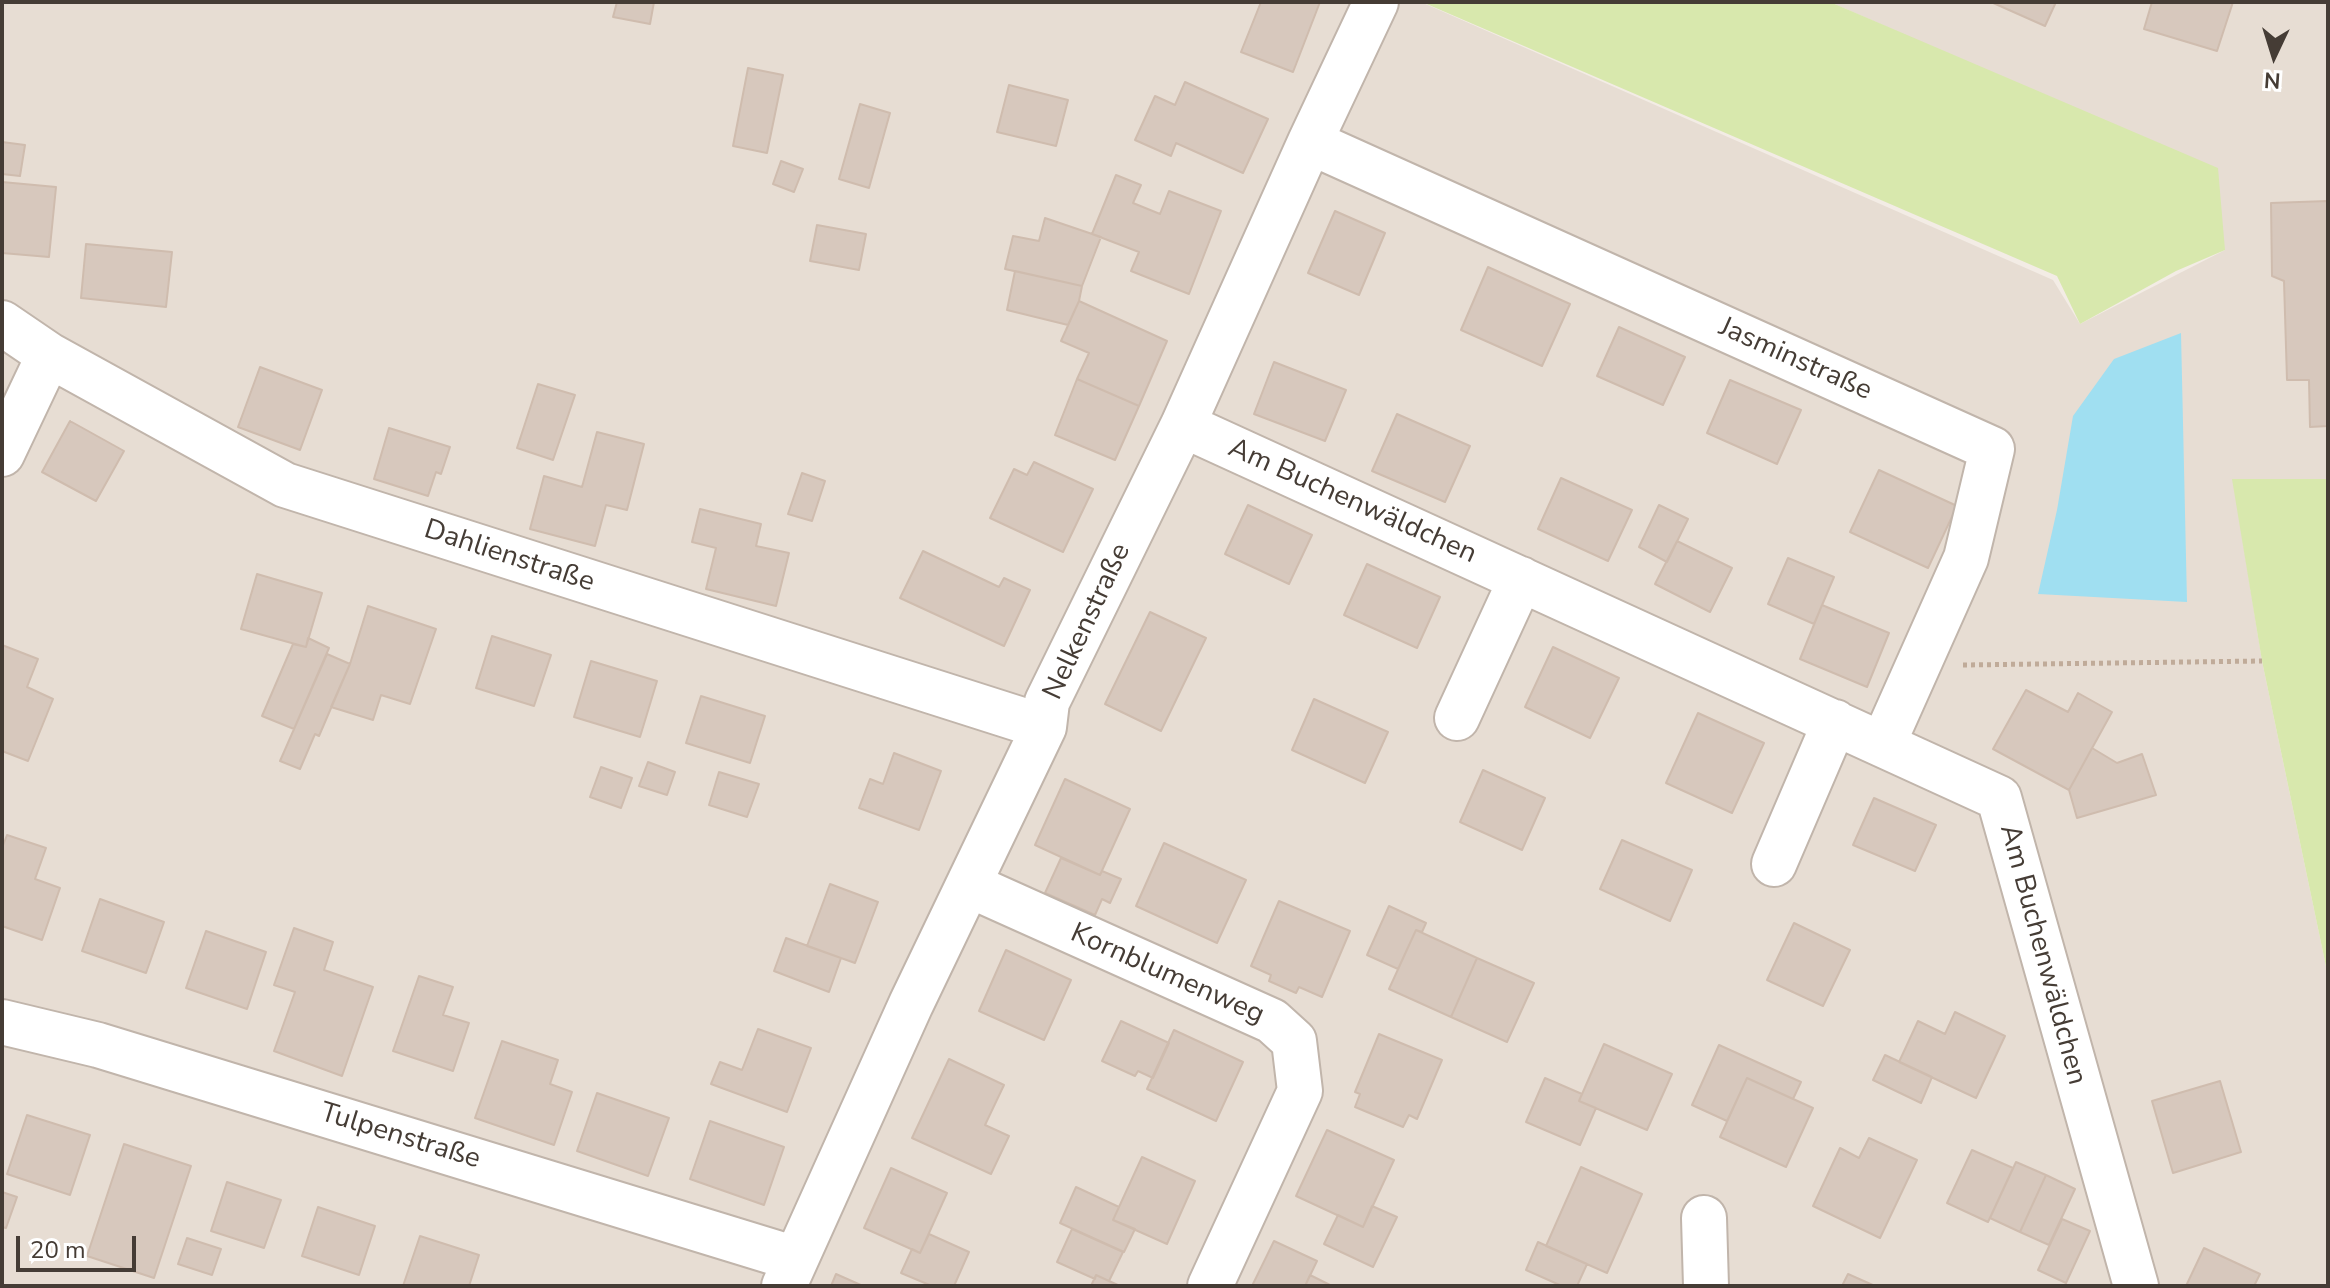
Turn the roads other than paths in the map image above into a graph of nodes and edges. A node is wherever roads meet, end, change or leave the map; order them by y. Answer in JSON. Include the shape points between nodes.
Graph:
{"nodes":[{"id":1,"x":1376,"y":2,"type":"edge"},
{"id":2,"x":1310,"y":142,"type":"junction"},
{"id":3,"x":2,"y":323,"type":"edge"},
{"id":4,"x":49,"y":355,"type":"junction"},
{"id":5,"x":1183,"y":425,"type":"junction"},
{"id":6,"x":2,"y":454,"type":"edge"},
{"id":7,"x":1521,"y":579,"type":"junction"},
{"id":8,"x":1457,"y":718,"type":"dead end"},
{"id":9,"x":1835,"y":722,"type":"junction"},
{"id":10,"x":1044,"y":727,"type":"junction"},
{"id":11,"x":1883,"y":744,"type":"junction"},
{"id":12,"x":1774,"y":864,"type":"dead end"},
{"id":13,"x":969,"y":885,"type":"junction"},
{"id":14,"x":2,"y":1022,"type":"edge"},
{"id":15,"x":1704,"y":1218,"type":"dead end"},
{"id":16,"x":790,"y":1272,"type":"edge"},
{"id":17,"x":1210,"y":1286,"type":"edge"},
{"id":18,"x":1706,"y":1286,"type":"edge"},
{"id":19,"x":2136,"y":1286,"type":"edge"}],
"edges":[{"from":1,"to":2,"type":"street","name":"Nelkenstraße"},
{"from":2,"to":5,"type":"street","name":"Nelkenstraße"},
{"from":2,"to":11,"type":"street","name":"Jasminstraße","via":[[1992,449],[1966,558]]},
{"from":3,"to":4,"type":"street","name":"Dahlienstraße"},
{"from":4,"to":6,"type":"street"},
{"from":4,"to":10,"type":"street","name":"Dahlienstraße","via":[[285,485]]},
{"from":5,"to":7,"type":"street","name":"Am Buchenwäldchen"},
{"from":5,"to":10,"type":"street","name":"Nelkenstraße","via":[[1047,702]]},
{"from":7,"to":8,"type":"street"},
{"from":7,"to":9,"type":"street","name":"Am Buchenwäldchen"},
{"from":9,"to":11,"type":"street","name":"Am Buchenwäldchen"},
{"from":9,"to":12,"type":"street"},
{"from":10,"to":13,"type":"street","name":"Nelkenstraße"},
{"from":11,"to":19,"type":"street","name":"Am Buchenwäldchen","via":[[1999,798]]},
{"from":13,"to":16,"type":"street","name":"Nelkenstraße"},
{"from":13,"to":17,"type":"street","name":"Kornblumenweg","via":[[1272,1021],[1294,1041],[1300,1091]]},
{"from":14,"to":16,"type":"street","name":"Tulpenstraße","via":[[98,1045]]},
{"from":15,"to":18,"type":"street"}]}
